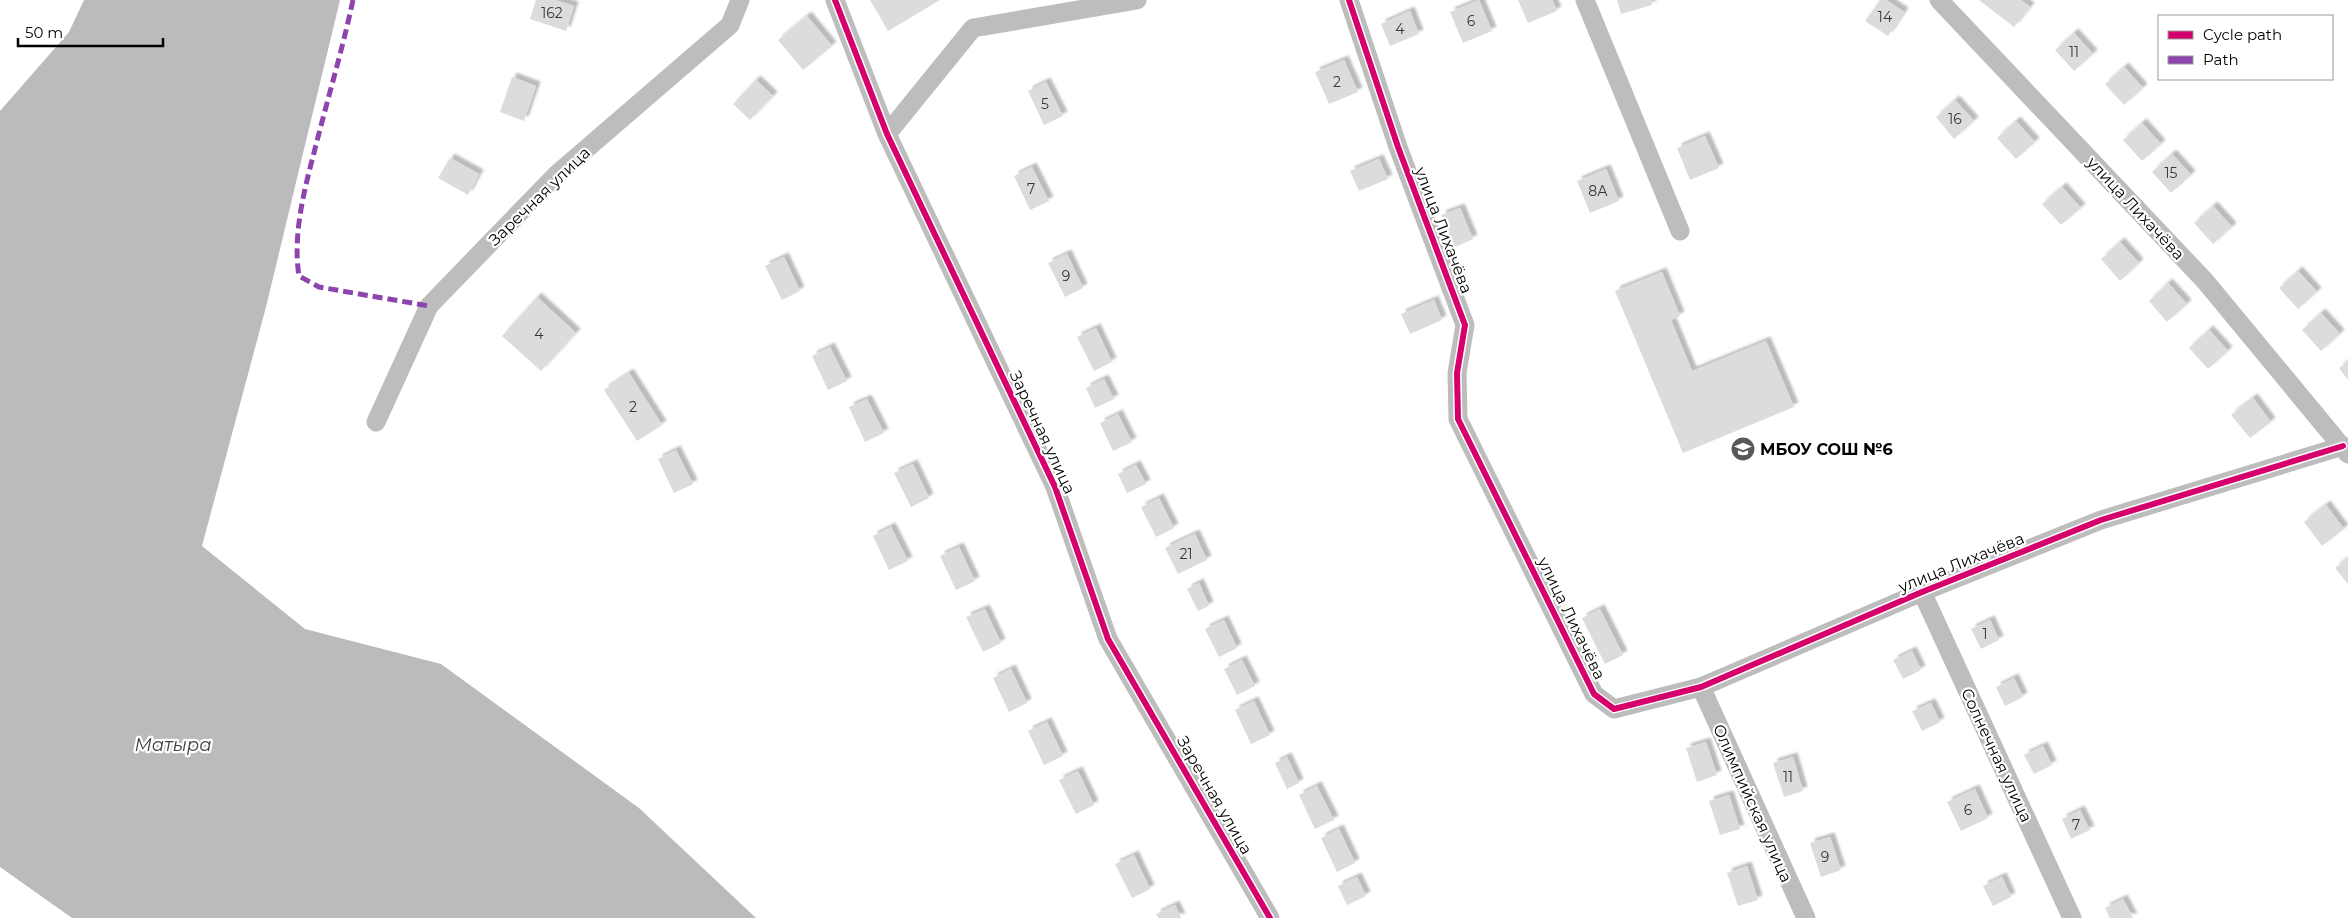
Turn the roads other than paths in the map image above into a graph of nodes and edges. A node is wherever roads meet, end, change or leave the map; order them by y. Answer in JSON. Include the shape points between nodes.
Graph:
{"nodes":[{"id":1,"x":740,"y":0,"type":"edge"},
{"id":2,"x":835,"y":0,"type":"edge"},
{"id":3,"x":1137,"y":0,"type":"edge"},
{"id":4,"x":1350,"y":0,"type":"edge"},
{"id":5,"x":1585,"y":0,"type":"edge"},
{"id":6,"x":1944,"y":1,"type":"edge"},
{"id":7,"x":887,"y":134,"type":"junction"},
{"id":8,"x":1680,"y":231,"type":"dead end"},
{"id":9,"x":376,"y":422,"type":"dead end"},
{"id":10,"x":2345,"y":450,"type":"edge"},
{"id":11,"x":1922,"y":592,"type":"junction"},
{"id":12,"x":1701,"y":687,"type":"junction"},
{"id":13,"x":1270,"y":918,"type":"edge"},
{"id":14,"x":1806,"y":918,"type":"edge"},
{"id":15,"x":2072,"y":918,"type":"edge"}],
"edges":[{"from":1,"to":9,"type":"street","name":"Заречная улица","via":[[730,25],[556,175],[429,306]]},
{"from":2,"to":7,"type":"street","name":"Заречная улица"},
{"from":3,"to":7,"type":"street","via":[[973,28]]},
{"from":4,"to":12,"type":"street","name":"улица Лихачёва","via":[[1398,147],[1465,325],[1457,373],[1458,419],[1594,694],[1614,709]]},
{"from":5,"to":8,"type":"street"},
{"from":6,"to":10,"type":"street","name":"улица Лихачёва","via":[[2205,281]]},
{"from":7,"to":13,"type":"street","name":"Заречная улица","via":[[1055,487],[1108,639]]},
{"from":10,"to":11,"type":"street","name":"улица Лихачёва","via":[[2101,520]]},
{"from":11,"to":12,"type":"street","name":"улица Лихачёва"},
{"from":11,"to":15,"type":"street","name":"Солнечная улица"},
{"from":12,"to":14,"type":"street","name":"Олимпийская улица"}]}
